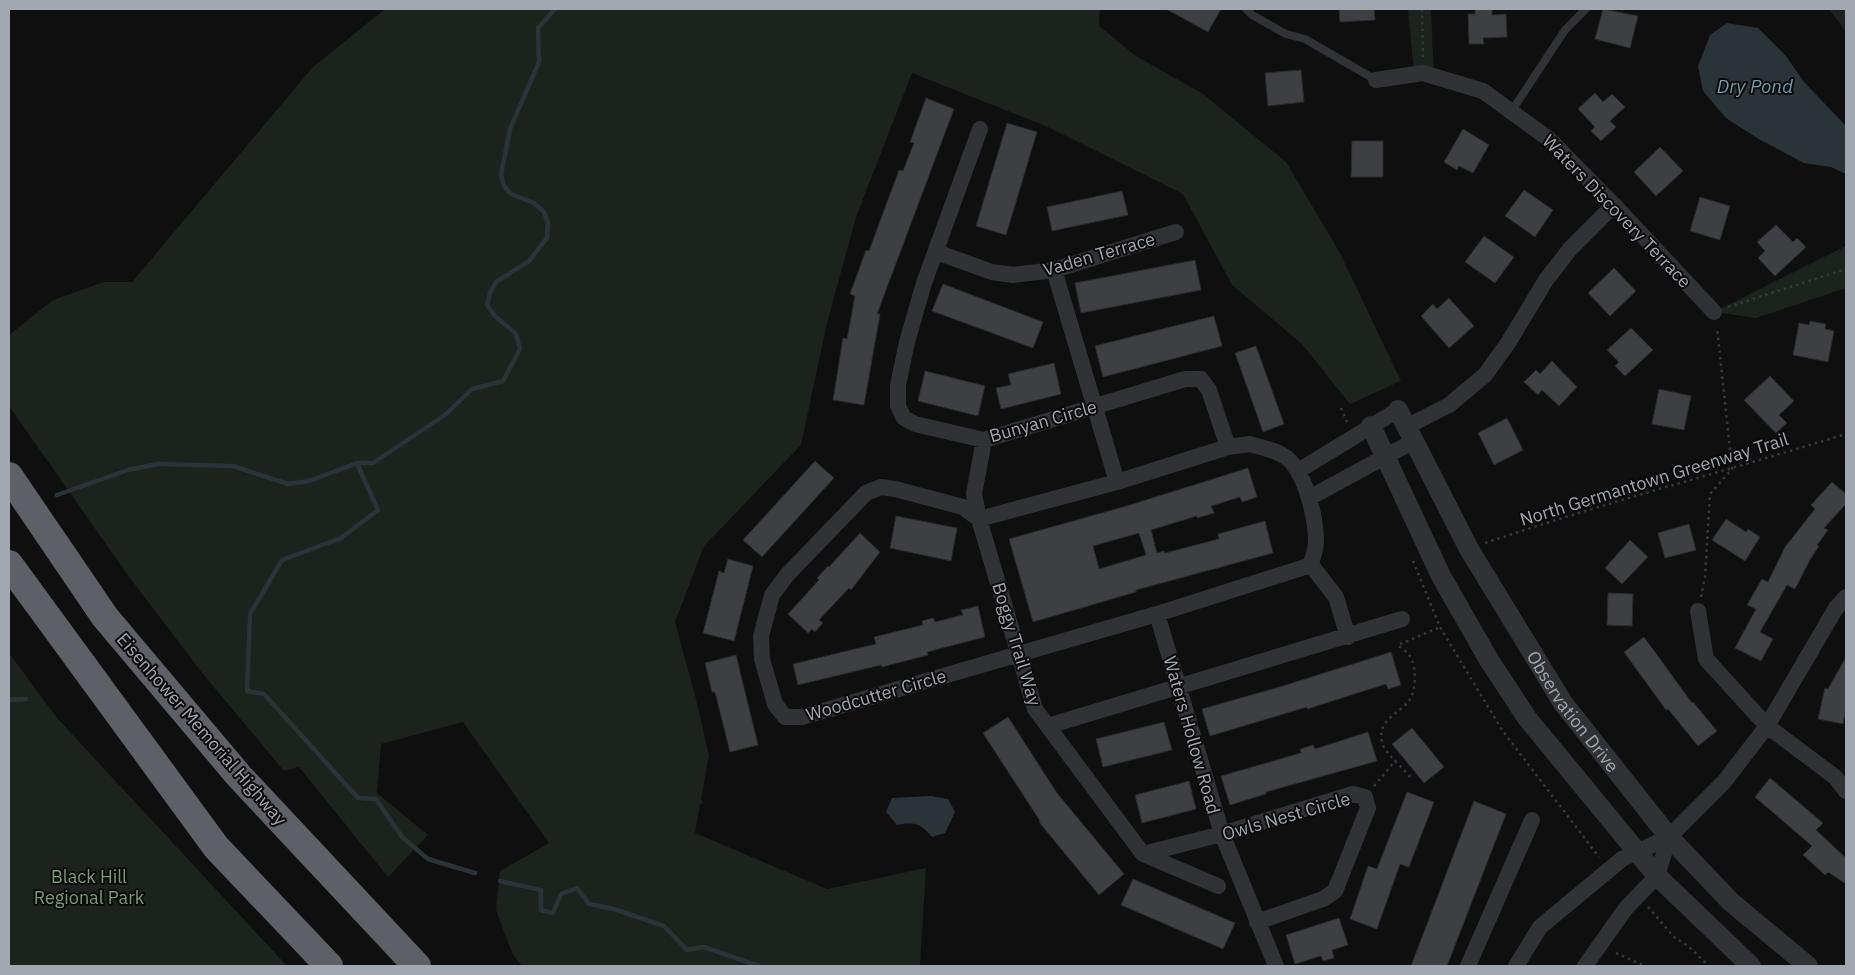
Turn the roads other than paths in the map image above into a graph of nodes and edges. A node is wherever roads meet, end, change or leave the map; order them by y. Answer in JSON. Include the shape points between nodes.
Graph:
{"nodes":[{"id":1,"x":1246,"y":9,"type":"edge"},
{"id":2,"x":1586,"y":9,"type":"edge"},
{"id":3,"x":1376,"y":80,"type":"joint"},
{"id":4,"x":1511,"y":112,"type":"junction"},
{"id":5,"x":980,"y":130,"type":"dead end"},
{"id":6,"x":1614,"y":205,"type":"junction"},
{"id":7,"x":1176,"y":232,"type":"dead end"},
{"id":8,"x":936,"y":252,"type":"junction"},
{"id":9,"x":1054,"y":270,"type":"junction"},
{"id":10,"x":1714,"y":312,"type":"road end"},
{"id":11,"x":1095,"y":406,"type":"junction"},
{"id":12,"x":1370,"y":426,"type":"junction"},
{"id":13,"x":1406,"y":426,"type":"junction"},
{"id":14,"x":984,"y":440,"type":"junction"},
{"id":15,"x":1228,"y":447,"type":"junction"},
{"id":16,"x":1385,"y":455,"type":"junction"},
{"id":17,"x":1298,"y":471,"type":"junction"},
{"id":18,"x":9,"y":476,"type":"edge"},
{"id":19,"x":1117,"y":482,"type":"junction"},
{"id":20,"x":1309,"y":498,"type":"junction"},
{"id":21,"x":979,"y":519,"type":"junction"},
{"id":22,"x":9,"y":564,"type":"edge"},
{"id":23,"x":1311,"y":565,"type":"junction"},
{"id":24,"x":1846,"y":597,"type":"edge"},
{"id":25,"x":1698,"y":611,"type":"road end"},
{"id":26,"x":1157,"y":614,"type":"junction"},
{"id":27,"x":1402,"y":619,"type":"dead end"},
{"id":28,"x":1348,"y":637,"type":"junction"},
{"id":29,"x":1018,"y":655,"type":"junction"},
{"id":30,"x":1178,"y":688,"type":"junction"},
{"id":31,"x":1048,"y":726,"type":"junction"},
{"id":32,"x":1767,"y":726,"type":"junction"},
{"id":33,"x":1846,"y":791,"type":"edge"},
{"id":34,"x":1532,"y":820,"type":"dead end"},
{"id":35,"x":1222,"y":834,"type":"junction"},
{"id":36,"x":1669,"y":837,"type":"junction"},
{"id":37,"x":1636,"y":852,"type":"junction"},
{"id":38,"x":1143,"y":854,"type":"junction"},
{"id":39,"x":1657,"y":876,"type":"junction"},
{"id":40,"x":1218,"y":886,"type":"dead end"},
{"id":41,"x":1257,"y":922,"type":"junction"},
{"id":42,"x":329,"y":966,"type":"edge"},
{"id":43,"x":417,"y":966,"type":"edge"},
{"id":44,"x":1276,"y":966,"type":"edge"},
{"id":45,"x":1468,"y":966,"type":"edge"},
{"id":46,"x":1516,"y":966,"type":"edge"},
{"id":47,"x":1585,"y":966,"type":"edge"},
{"id":48,"x":1751,"y":966,"type":"edge"},
{"id":49,"x":1808,"y":966,"type":"edge"}],
"edges":[{"from":1,"to":3,"type":"lane","via":[[1286,34],[1305,39]]},
{"from":2,"to":4,"type":"lane","via":[[1565,30]]},
{"from":3,"to":4,"type":"street","name":"Waters Discovery Terrace","via":[[1423,73],[1483,91]]},
{"from":4,"to":6,"type":"street","name":"Waters Discovery Terrace","via":[[1548,139]]},
{"from":5,"to":8,"type":"street","name":"Bunyan Circle"},
{"from":6,"to":10,"type":"street","name":"Waters Discovery Terrace"},
{"from":6,"to":13,"type":"street","via":[[1570,248],[1485,375],[1449,405]]},
{"from":7,"to":9,"type":"street","name":"Vaden Terrace"},
{"from":8,"to":9,"type":"street","name":"Vaden Terrace","via":[[992,272],[1013,275]]},
{"from":8,"to":14,"type":"street","name":"Bunyan Circle","via":[[907,342],[898,385],[898,406],[904,418],[915,424]]},
{"from":9,"to":11,"type":"street"},
{"from":11,"to":14,"type":"street","name":"Bunyan Circle"},
{"from":11,"to":15,"type":"street","name":"Bunyan Circle","via":[[1185,379],[1201,379],[1209,390]]},
{"from":11,"to":19,"type":"street"},
{"from":12,"to":13,"type":"street"},
{"from":12,"to":16,"type":"street","name":"Observation Drive"},
{"from":12,"to":17,"type":"street"},
{"from":13,"to":16,"type":"street"},
{"from":13,"to":36,"type":"street","name":"Observation Drive","via":[[1469,549],[1563,703]]},
{"from":14,"to":21,"type":"street","name":"Boggy Trail Way","via":[[974,494]]},
{"from":15,"to":17,"type":"street","via":[[1250,444],[1271,450],[1287,458]]},
{"from":15,"to":19,"type":"street"},
{"from":16,"to":20,"type":"street"},
{"from":16,"to":37,"type":"street","name":"Observation Drive","via":[[1441,576],[1489,660],[1527,718]]},
{"from":17,"to":20,"type":"street"},
{"from":18,"to":43,"type":"highway","name":"Eisenhower Memorial Highway","via":[[105,617],[239,776]]},
{"from":19,"to":21,"type":"street"},
{"from":20,"to":23,"type":"street","via":[[1316,544]]},
{"from":21,"to":29,"type":"street","name":"Boggy Trail Way"},
{"from":21,"to":29,"type":"street","name":"Woodcutter Circle","via":[[963,507],[895,489],[881,487],[866,493],[786,575],[772,595],[761,636],[762,659],[775,704],[785,717],[791,718]]},
{"from":22,"to":42,"type":"highway","via":[[216,847]]},
{"from":23,"to":26,"type":"street","name":"Woodcutter Circle"},
{"from":23,"to":28,"type":"street","via":[[1336,597]]},
{"from":24,"to":32,"type":"street","via":[[1836,608]]},
{"from":25,"to":32,"type":"street","via":[[1706,659]]},
{"from":26,"to":29,"type":"street","name":"Woodcutter Circle"},
{"from":26,"to":30,"type":"street","name":"Waters Hollow Road"},
{"from":27,"to":28,"type":"street"},
{"from":28,"to":30,"type":"street"},
{"from":29,"to":31,"type":"street","name":"Boggy Trail Way","via":[[1035,709]]},
{"from":30,"to":31,"type":"street"},
{"from":30,"to":35,"type":"street","name":"Waters Hollow Road"},
{"from":31,"to":38,"type":"street","name":"Boggy Trail Way"},
{"from":32,"to":33,"type":"street","via":[[1835,777]]},
{"from":32,"to":36,"type":"street","via":[[1724,782]]},
{"from":34,"to":45,"type":"street"},
{"from":35,"to":38,"type":"street","name":"Owls Nest Circle"},
{"from":35,"to":41,"type":"street","name":"Waters Hollow Road"},
{"from":35,"to":41,"type":"street","name":"Owls Nest Circle","via":[[1354,794],[1365,797],[1368,808],[1335,892]]},
{"from":36,"to":37,"type":"street"},
{"from":36,"to":39,"type":"street"},
{"from":36,"to":49,"type":"street","name":"Observation Drive","via":[[1731,902]]},
{"from":37,"to":39,"type":"street","name":"Observation Drive"},
{"from":37,"to":46,"type":"street","via":[[1622,859],[1540,927]]},
{"from":38,"to":40,"type":"street"},
{"from":39,"to":47,"type":"street","via":[[1626,908]]},
{"from":39,"to":48,"type":"street","name":"Observation Drive"},
{"from":41,"to":44,"type":"street","name":"Waters Hollow Road"}]}
